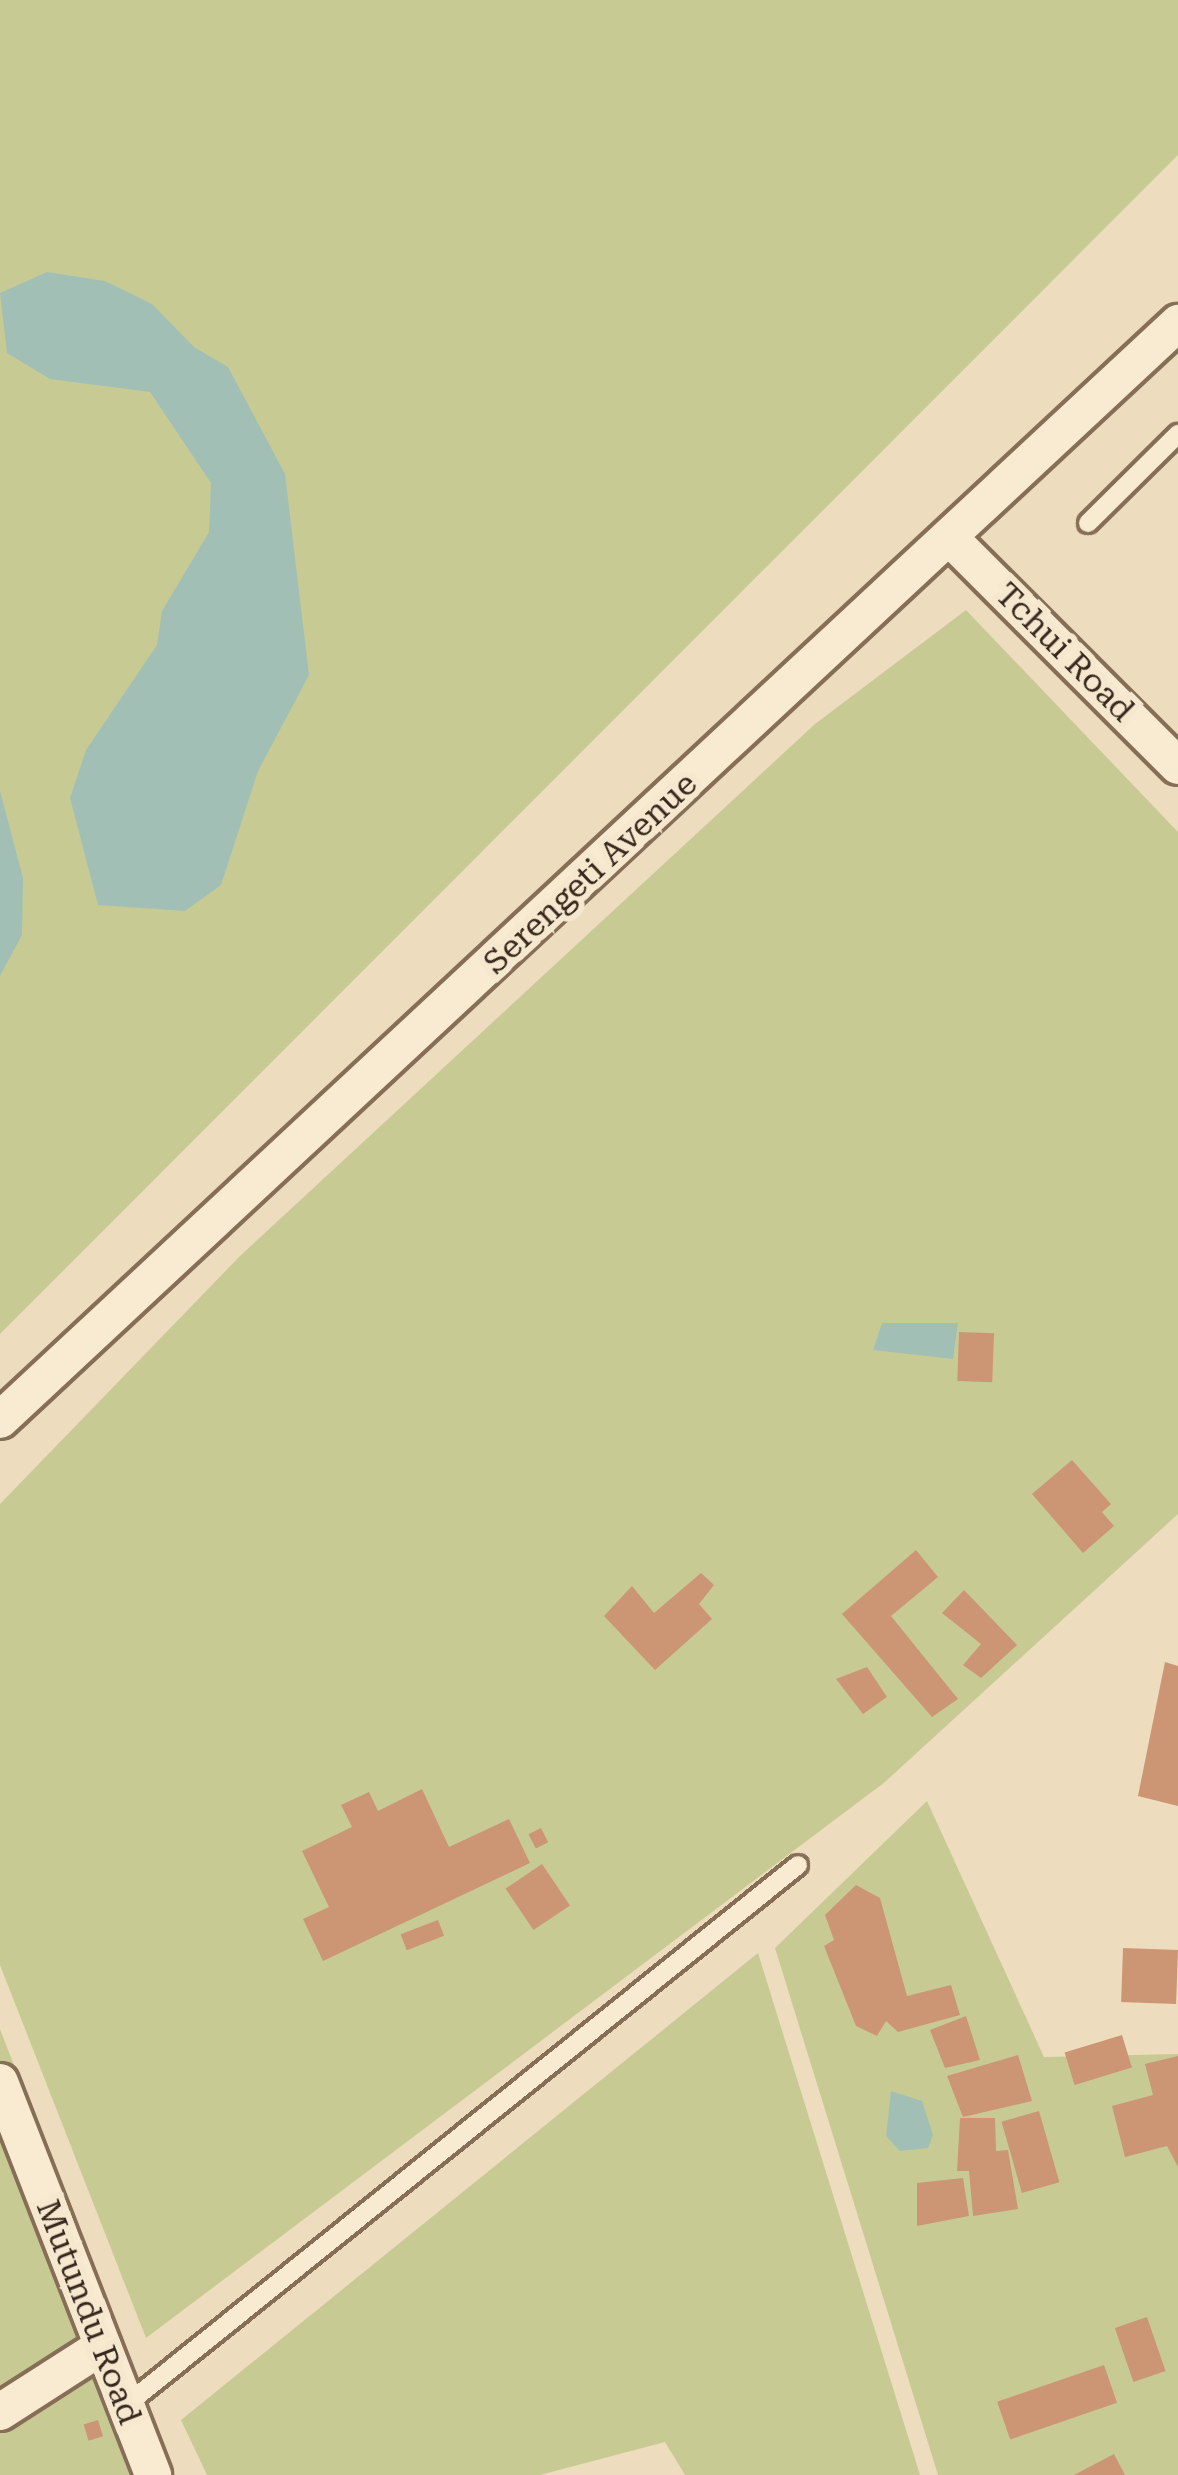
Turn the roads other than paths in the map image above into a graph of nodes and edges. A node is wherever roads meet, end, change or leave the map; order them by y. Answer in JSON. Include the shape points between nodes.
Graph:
{"nodes":[{"id":1,"x":1178,"y":323,"type":"edge"},
{"id":2,"x":1178,"y":434,"type":"edge"},
{"id":3,"x":1088,"y":523,"type":"dead end"},
{"id":4,"x":951,"y":538,"type":"junction"},
{"id":5,"x":1178,"y":766,"type":"edge"},
{"id":6,"x":0,"y":1420,"type":"edge"},
{"id":7,"x":798,"y":1865,"type":"dead end"},
{"id":8,"x":0,"y":2082,"type":"edge"},
{"id":9,"x":103,"y":2347,"type":"junction"},
{"id":10,"x":126,"y":2405,"type":"junction"},
{"id":11,"x":0,"y":2412,"type":"edge"},
{"id":12,"x":153,"y":2475,"type":"edge"}],
"edges":[{"from":1,"to":4,"type":"street","name":"Serengeti Avenue"},
{"from":2,"to":3,"type":"lane"},
{"from":4,"to":5,"type":"street","name":"Tchui Road"},
{"from":4,"to":6,"type":"street","name":"Serengeti Avenue"},
{"from":7,"to":10,"type":"lane"},
{"from":8,"to":9,"type":"street","name":"Mutundu Road"},
{"from":9,"to":10,"type":"street","name":"Mutundu Road"},
{"from":9,"to":11,"type":"street"},
{"from":10,"to":12,"type":"street","name":"Mutundu Road"}]}
